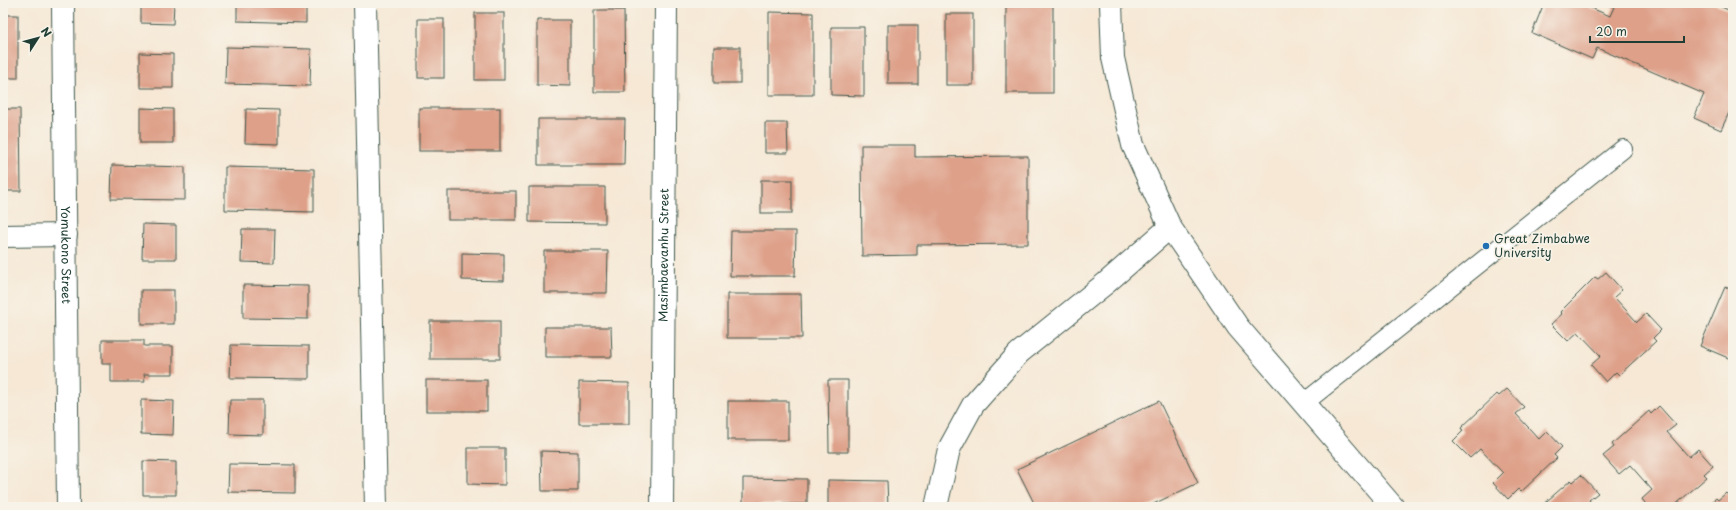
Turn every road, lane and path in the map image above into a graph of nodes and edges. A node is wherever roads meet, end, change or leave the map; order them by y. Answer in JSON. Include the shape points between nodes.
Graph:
{"nodes":[{"id":1,"x":63,"y":3,"type":"edge"},
{"id":2,"x":365,"y":3,"type":"edge"},
{"id":3,"x":666,"y":3,"type":"edge"},
{"id":4,"x":1111,"y":3,"type":"edge"},
{"id":5,"x":1624,"y":149,"type":"dead end"},
{"id":6,"x":1170,"y":227,"type":"junction"},
{"id":7,"x":66,"y":235,"type":"junction"},
{"id":8,"x":3,"y":236,"type":"edge"},
{"id":9,"x":1304,"y":403,"type":"junction"},
{"id":10,"x":68,"y":507,"type":"edge"},
{"id":11,"x":376,"y":507,"type":"edge"},
{"id":12,"x":662,"y":507,"type":"edge"},
{"id":13,"x":936,"y":507,"type":"edge"},
{"id":14,"x":1393,"y":507,"type":"edge"}],
"edges":[{"from":1,"to":7,"type":"street","name":"Yomukono Street"},
{"from":2,"to":11,"type":"street"},
{"from":3,"to":12,"type":"street","name":"Masimbaevanhu Street"},
{"from":4,"to":6,"type":"street","via":[[1113,58],[1133,145]]},
{"from":5,"to":9,"type":"lane"},
{"from":6,"to":9,"type":"street","via":[[1238,327]]},
{"from":6,"to":13,"type":"street","via":[[1106,284],[1019,353],[973,405],[949,448]]},
{"from":7,"to":8,"type":"street"},
{"from":7,"to":10,"type":"street","name":"Yomukono Street"},
{"from":9,"to":14,"type":"street"}]}
